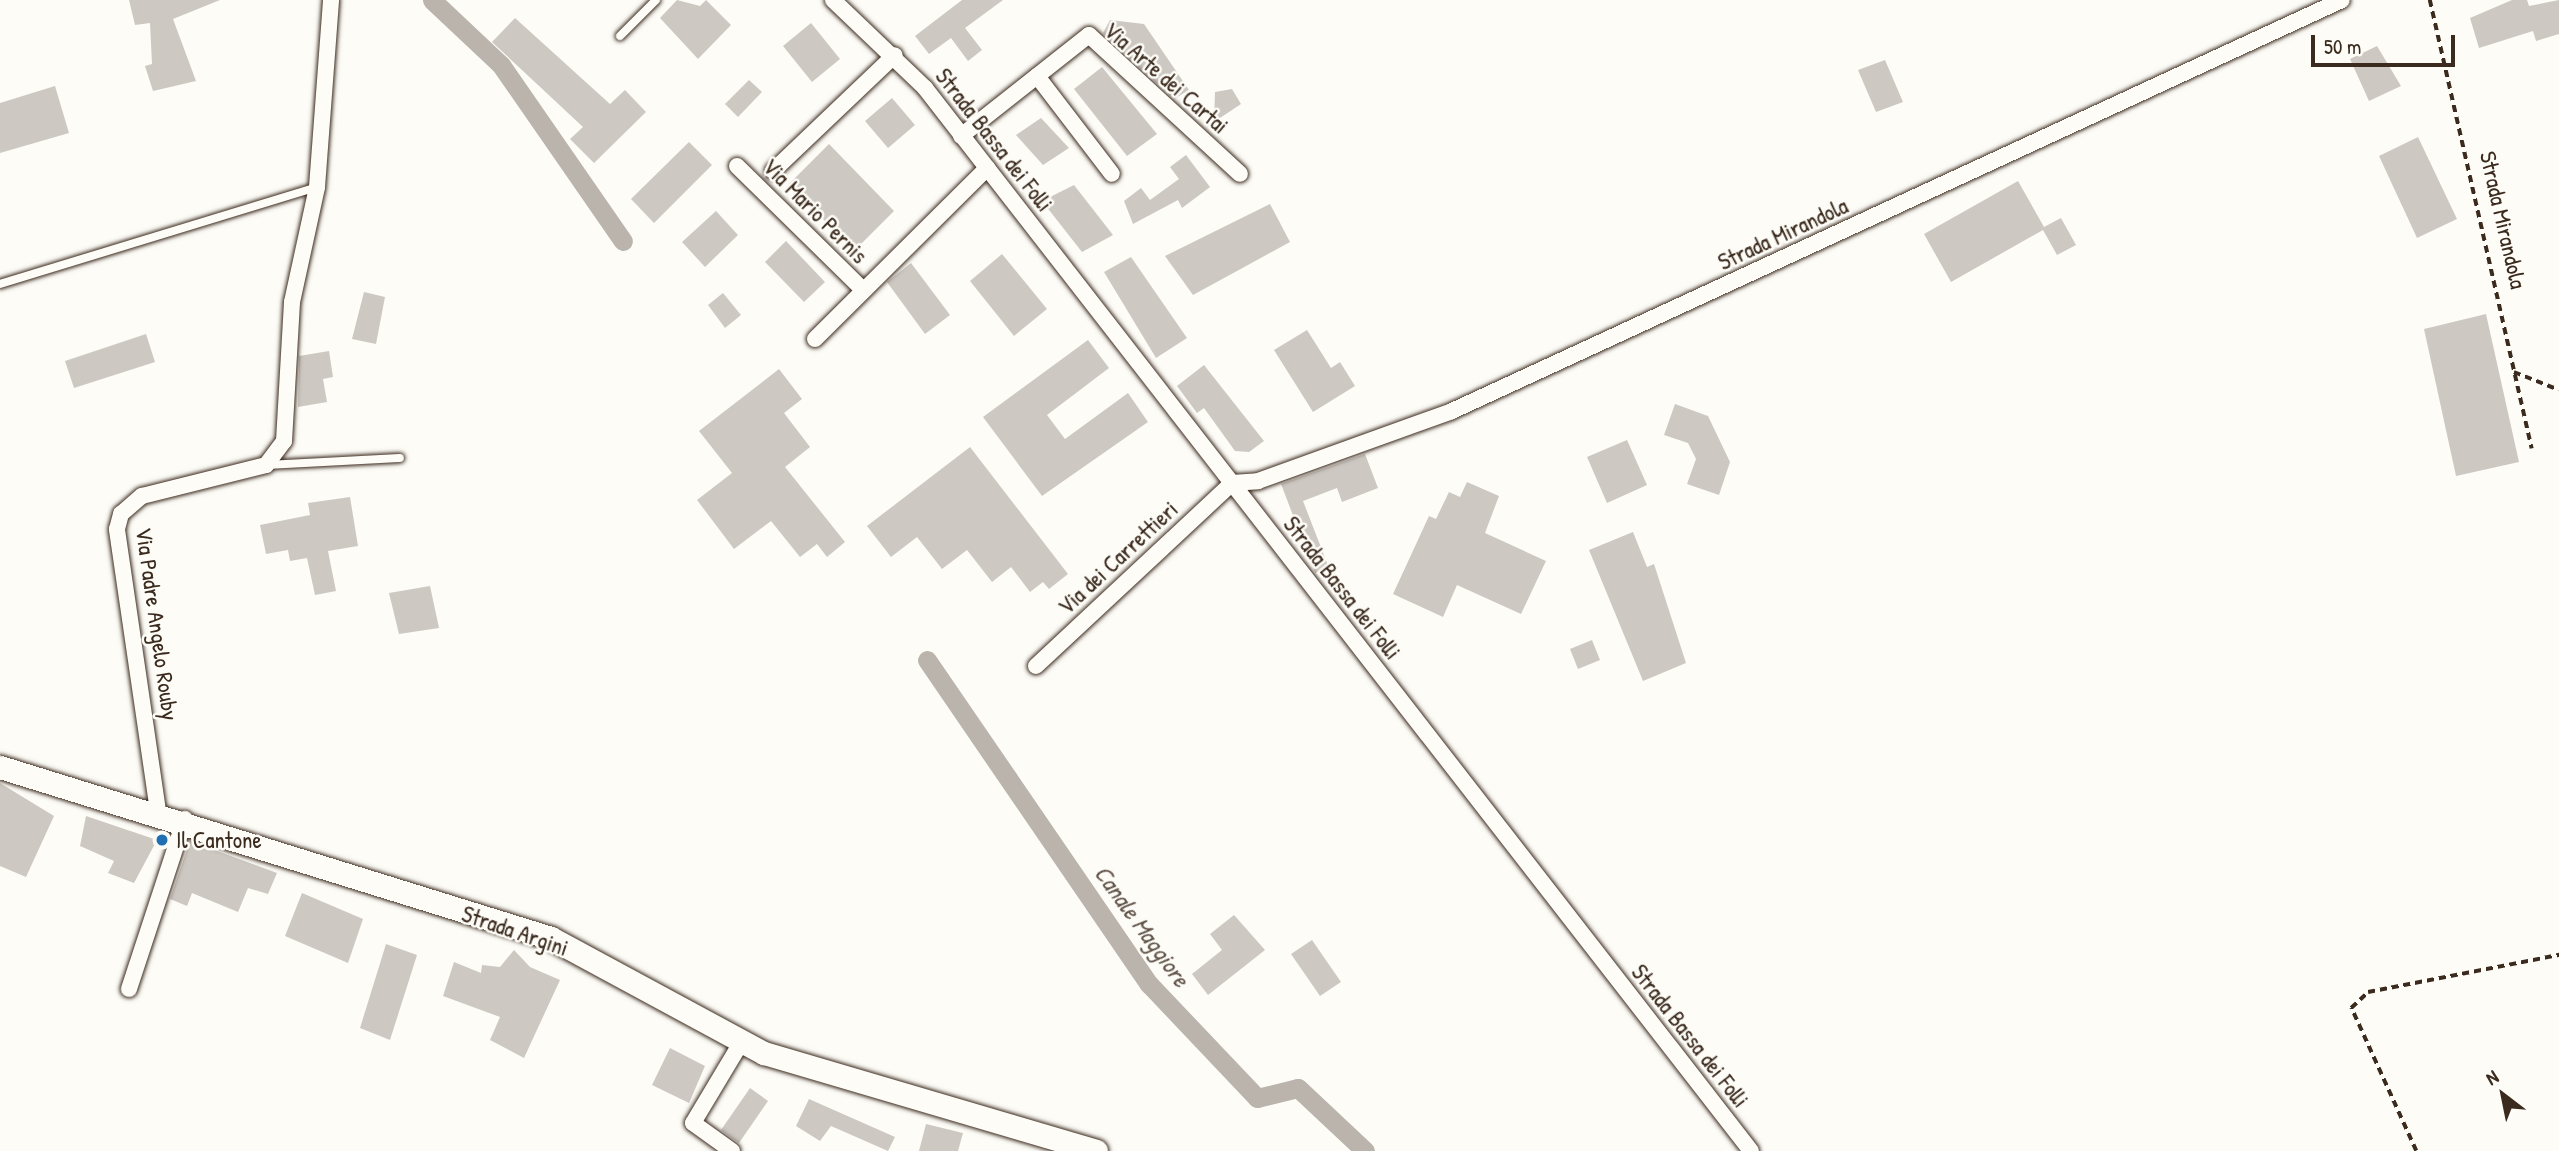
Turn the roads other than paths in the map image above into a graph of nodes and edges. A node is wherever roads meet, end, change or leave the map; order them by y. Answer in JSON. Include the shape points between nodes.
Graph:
{"nodes":[{"id":1,"x":331,"y":0,"type":"edge"},
{"id":2,"x":656,"y":0,"type":"edge"},
{"id":3,"x":834,"y":0,"type":"edge"},
{"id":4,"x":2342,"y":0,"type":"edge"},
{"id":5,"x":620,"y":36,"type":"dead end"},
{"id":6,"x":895,"y":55,"type":"junction"},
{"id":7,"x":1037,"y":76,"type":"junction"},
{"id":8,"x":961,"y":136,"type":"junction"},
{"id":9,"x":737,"y":166,"type":"dead end"},
{"id":10,"x":986,"y":168,"type":"junction"},
{"id":11,"x":774,"y":171,"type":"dead end"},
{"id":12,"x":1112,"y":174,"type":"dead end"},
{"id":13,"x":1240,"y":174,"type":"dead end"},
{"id":14,"x":317,"y":187,"type":"junction"},
{"id":15,"x":0,"y":284,"type":"edge"},
{"id":16,"x":862,"y":289,"type":"junction"},
{"id":17,"x":815,"y":338,"type":"dead end"},
{"id":18,"x":400,"y":458,"type":"dead end"},
{"id":19,"x":266,"y":466,"type":"junction"},
{"id":20,"x":1232,"y":483,"type":"junction"},
{"id":21,"x":1036,"y":666,"type":"dead end"},
{"id":22,"x":0,"y":767,"type":"edge"},
{"id":23,"x":158,"y":811,"type":"junction"},
{"id":24,"x":185,"y":819,"type":"junction"},
{"id":25,"x":129,"y":989,"type":"dead end"},
{"id":26,"x":742,"y":1041,"type":"junction"},
{"id":27,"x":732,"y":1151,"type":"edge"},
{"id":28,"x":1096,"y":1151,"type":"edge"},
{"id":29,"x":1751,"y":1151,"type":"edge"}],
"edges":[{"from":1,"to":14,"type":"street"},
{"from":2,"to":5,"type":"lane"},
{"from":3,"to":6,"type":"street","name":"Strada Bassa dei Folli"},
{"from":4,"to":20,"type":"street","name":"Strada Mirandola","via":[[1452,411],[1258,481]]},
{"from":6,"to":8,"type":"street","name":"Strada Bassa dei Folli"},
{"from":6,"to":11,"type":"street"},
{"from":7,"to":8,"type":"street","name":"Via Arte dei Cartai"},
{"from":7,"to":12,"type":"street"},
{"from":7,"to":13,"type":"street","name":"Via Arte dei Cartai","via":[[1088,35]]},
{"from":8,"to":10,"type":"street","name":"Strada Bassa dei Folli"},
{"from":9,"to":16,"type":"street","name":"Via Mario Pernis"},
{"from":10,"to":16,"type":"street","name":"Via Mario Pernis"},
{"from":10,"to":20,"type":"street","name":"Strada Bassa dei Folli"},
{"from":14,"to":15,"type":"lane"},
{"from":14,"to":19,"type":"street","via":[[292,302],[284,441]]},
{"from":16,"to":17,"type":"street","name":"Via Mario Pernis"},
{"from":18,"to":19,"type":"lane","name":"Via Padre Angelo Rouby"},
{"from":19,"to":23,"type":"street","name":"Via Padre Angelo Rouby","via":[[158,491],[121,514],[117,529]]},
{"from":20,"to":21,"type":"street","name":"Via dei Carrettieri"},
{"from":20,"to":29,"type":"street","name":"Strada Bassa dei Folli"},
{"from":22,"to":23,"type":"main road","name":"Strada Argini"},
{"from":23,"to":24,"type":"main road","name":"Strada Argini"},
{"from":24,"to":25,"type":"street"},
{"from":24,"to":26,"type":"main road","name":"Strada Argini","via":[[551,938]]},
{"from":26,"to":27,"type":"street","via":[[694,1123]]},
{"from":26,"to":28,"type":"main road","name":"Strada Argini","via":[[960,1116]]}]}
